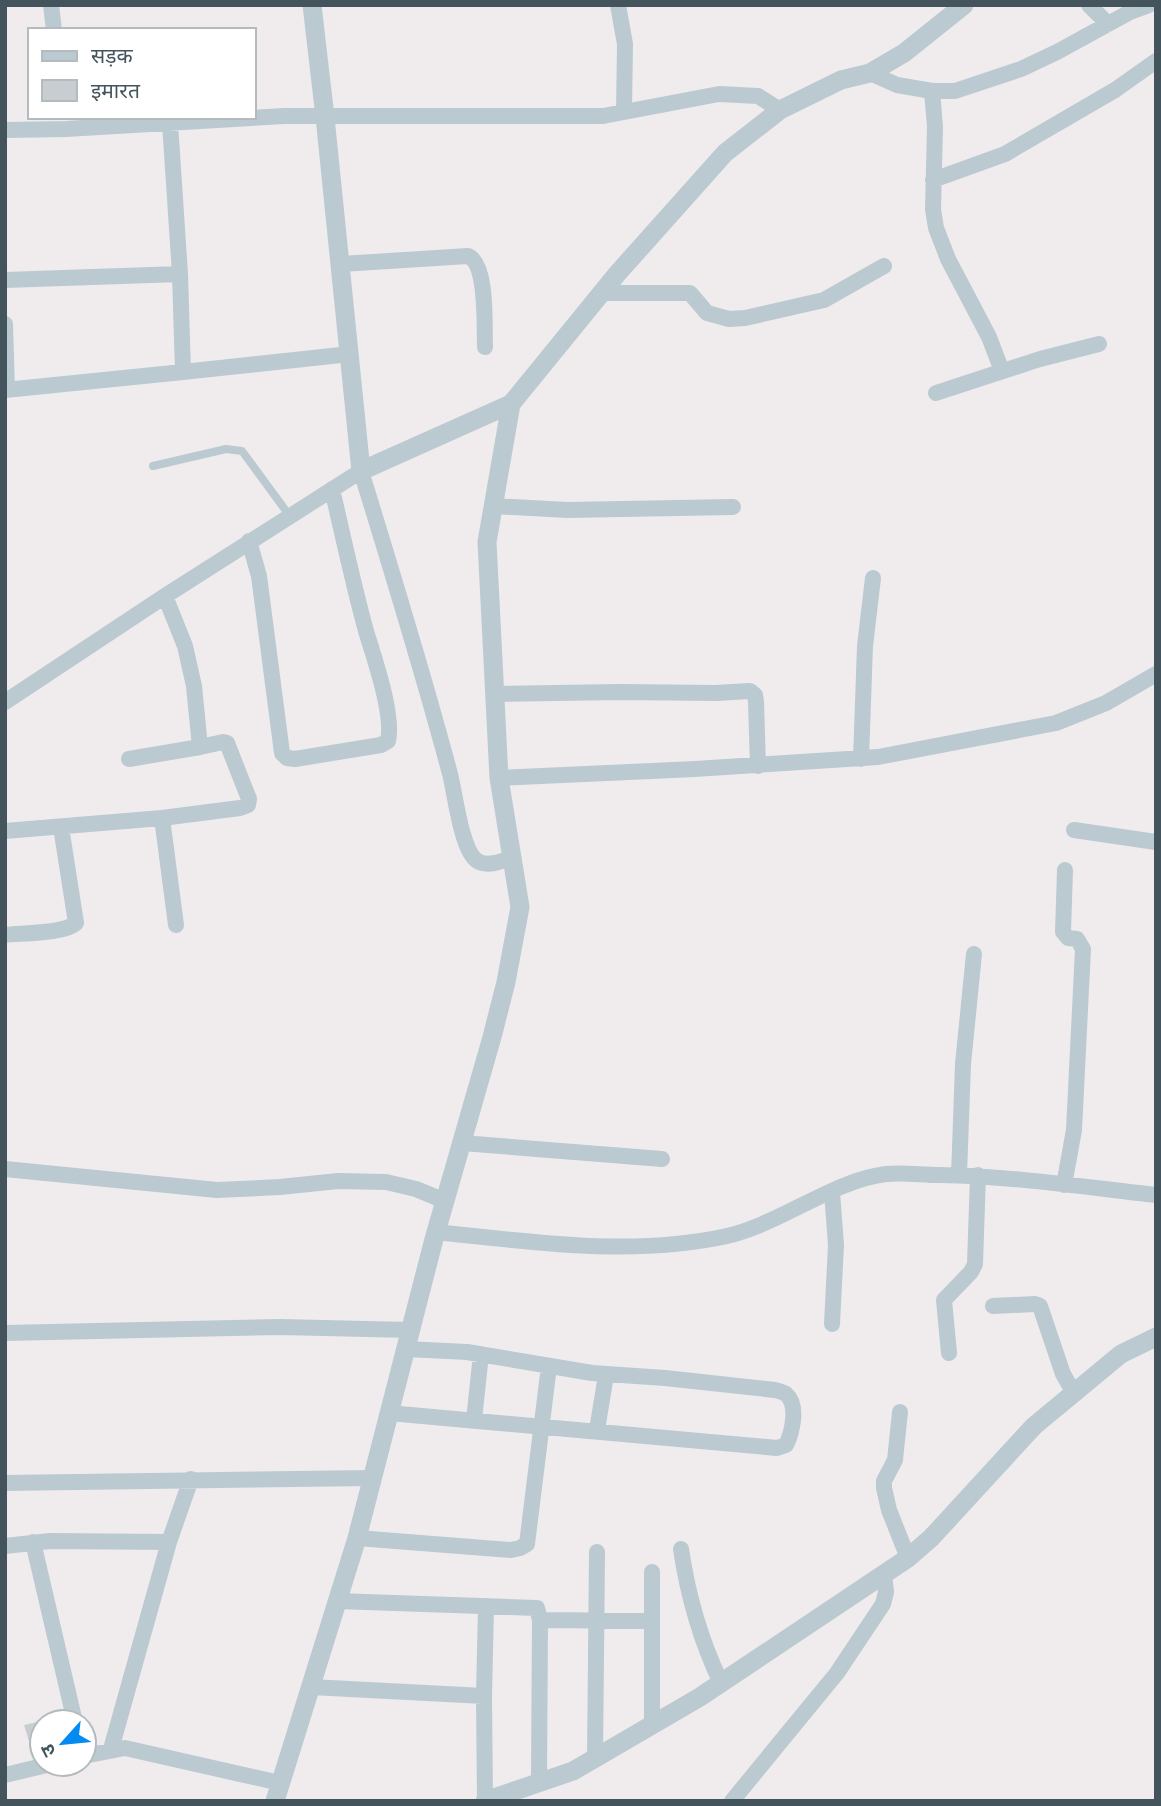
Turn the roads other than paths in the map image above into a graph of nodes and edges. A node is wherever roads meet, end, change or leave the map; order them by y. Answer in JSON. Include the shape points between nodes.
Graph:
{"nodes":[{"id":1,"x":51,"y":5,"type":"edge"},
{"id":2,"x":312,"y":5,"type":"edge"},
{"id":3,"x":618,"y":5,"type":"edge"},
{"id":4,"x":964,"y":5,"type":"edge"},
{"id":5,"x":1089,"y":5,"type":"edge"},
{"id":6,"x":1153,"y":6,"type":"edge"},
{"id":7,"x":1108,"y":24,"type":"junction"},
{"id":8,"x":54,"y":28,"type":"edge"},
{"id":9,"x":1156,"y":61,"type":"edge"},
{"id":10,"x":870,"y":73,"type":"junction"},
{"id":11,"x":932,"y":91,"type":"junction"},
{"id":12,"x":780,"y":110,"type":"junction"},
{"id":13,"x":624,"y":111,"type":"junction"},
{"id":14,"x":326,"y":117,"type":"junction"},
{"id":15,"x":256,"y":118,"type":"edge"},
{"id":16,"x":235,"y":119,"type":"edge"},
{"id":17,"x":65,"y":123,"type":"edge"},
{"id":18,"x":170,"y":123,"type":"junction"},
{"id":19,"x":5,"y":130,"type":"edge"},
{"id":20,"x":933,"y":180,"type":"junction"},
{"id":21,"x":341,"y":264,"type":"junction"},
{"id":22,"x":884,"y":266,"type":"dead end"},
{"id":23,"x":180,"y":274,"type":"junction"},
{"id":24,"x":5,"y":280,"type":"edge"},
{"id":25,"x":601,"y":293,"type":"junction"},
{"id":26,"x":5,"y":324,"type":"edge"},
{"id":27,"x":1099,"y":344,"type":"dead end"},
{"id":28,"x":485,"y":347,"type":"dead end"},
{"id":29,"x":350,"y":354,"type":"junction"},
{"id":30,"x":1002,"y":371,"type":"junction"},
{"id":31,"x":183,"y":372,"type":"junction"},
{"id":32,"x":6,"y":390,"type":"edge"},
{"id":33,"x":936,"y":393,"type":"dead end"},
{"id":34,"x":511,"y":404,"type":"junction"},
{"id":35,"x":153,"y":466,"type":"dead end"},
{"id":36,"x":361,"y":471,"type":"junction"},
{"id":37,"x":332,"y":489,"type":"junction"},
{"id":38,"x":493,"y":506,"type":"junction"},
{"id":39,"x":733,"y":507,"type":"dead end"},
{"id":40,"x":289,"y":515,"type":"junction"},
{"id":41,"x":250,"y":541,"type":"junction"},
{"id":42,"x":873,"y":578,"type":"dead end"},
{"id":43,"x":165,"y":596,"type":"junction"},
{"id":44,"x":1156,"y":674,"type":"edge"},
{"id":45,"x":494,"y":694,"type":"junction"},
{"id":46,"x":5,"y":702,"type":"edge"},
{"id":47,"x":200,"y":747,"type":"junction"},
{"id":48,"x":129,"y":759,"type":"dead end"},
{"id":49,"x":861,"y":759,"type":"junction"},
{"id":50,"x":758,"y":766,"type":"junction"},
{"id":51,"x":499,"y":778,"type":"junction"},
{"id":52,"x":162,"y":818,"type":"junction"},
{"id":53,"x":61,"y":827,"type":"junction"},
{"id":54,"x":1074,"y":830,"type":"dead end"},
{"id":55,"x":5,"y":831,"type":"edge"},
{"id":56,"x":1156,"y":842,"type":"edge"},
{"id":57,"x":498,"y":861,"type":"junction"},
{"id":58,"x":1065,"y":870,"type":"dead end"},
{"id":59,"x":177,"y":925,"type":"dead end"},
{"id":60,"x":5,"y":935,"type":"edge"},
{"id":61,"x":974,"y":954,"type":"dead end"},
{"id":62,"x":462,"y":1143,"type":"junction"},
{"id":63,"x":662,"y":1159,"type":"dead end"},
{"id":64,"x":5,"y":1169,"type":"edge"},
{"id":65,"x":960,"y":1175,"type":"junction"},
{"id":66,"x":978,"y":1175,"type":"junction"},
{"id":67,"x":1065,"y":1185,"type":"junction"},
{"id":68,"x":832,"y":1192,"type":"junction"},
{"id":69,"x":430,"y":1195,"type":"junction"},
{"id":70,"x":1156,"y":1195,"type":"edge"},
{"id":71,"x":436,"y":1232,"type":"junction"},
{"id":72,"x":993,"y":1306,"type":"dead end"},
{"id":73,"x":832,"y":1325,"type":"dead end"},
{"id":74,"x":5,"y":1334,"type":"edge"},
{"id":75,"x":1156,"y":1337,"type":"edge"},
{"id":76,"x":408,"y":1339,"type":"junction"},
{"id":77,"x":949,"y":1353,"type":"dead end"},
{"id":78,"x":481,"y":1354,"type":"junction"},
{"id":79,"x":549,"y":1366,"type":"junction"},
{"id":80,"x":606,"y":1375,"type":"junction"},
{"id":81,"x":1074,"y":1393,"type":"junction"},
{"id":82,"x":389,"y":1412,"type":"junction"},
{"id":83,"x":900,"y":1412,"type":"dead end"},
{"id":84,"x":474,"y":1420,"type":"junction"},
{"id":85,"x":543,"y":1425,"type":"junction"},
{"id":86,"x":597,"y":1430,"type":"junction"},
{"id":87,"x":373,"y":1478,"type":"junction"},
{"id":88,"x":191,"y":1479,"type":"junction"},
{"id":89,"x":5,"y":1483,"type":"edge"},
{"id":90,"x":357,"y":1538,"type":"junction"},
{"id":91,"x":33,"y":1542,"type":"junction"},
{"id":92,"x":169,"y":1542,"type":"junction"},
{"id":93,"x":5,"y":1546,"type":"edge"},
{"id":94,"x":681,"y":1549,"type":"dead end"},
{"id":95,"x":597,"y":1552,"type":"dead end"},
{"id":96,"x":908,"y":1558,"type":"junction"},
{"id":97,"x":652,"y":1572,"type":"dead end"},
{"id":98,"x":884,"y":1574,"type":"junction"},
{"id":99,"x":337,"y":1601,"type":"junction"},
{"id":100,"x":486,"y":1606,"type":"junction"},
{"id":101,"x":540,"y":1619,"type":"junction"},
{"id":102,"x":651,"y":1621,"type":"junction"},
{"id":103,"x":597,"y":1622,"type":"junction"},
{"id":104,"x":721,"y":1683,"type":"junction"},
{"id":105,"x":311,"y":1687,"type":"junction"},
{"id":106,"x":484,"y":1696,"type":"junction"},
{"id":107,"x":72,"y":1708,"type":"edge"},
{"id":108,"x":652,"y":1725,"type":"junction"},
{"id":109,"x":111,"y":1749,"type":"junction"},
{"id":110,"x":98,"y":1752,"type":"edge"},
{"id":111,"x":595,"y":1758,"type":"junction"},
{"id":112,"x":28,"y":1770,"type":"edge"},
{"id":113,"x":5,"y":1775,"type":"edge"},
{"id":114,"x":539,"y":1782,"type":"junction"},
{"id":115,"x":278,"y":1792,"type":"edge"},
{"id":116,"x":485,"y":1801,"type":"edge"},
{"id":117,"x":732,"y":1801,"type":"edge"}],
"edges":[{"from":1,"to":8,"type":"street"},
{"from":2,"to":14,"type":"street"},
{"from":3,"to":13,"type":"street","via":[[625,44]]},
{"from":4,"to":10,"type":"street","via":[[904,54]]},
{"from":5,"to":7,"type":"street"},
{"from":6,"to":7,"type":"street"},
{"from":7,"to":11,"type":"street","via":[[1021,69],[955,91]]},
{"from":9,"to":20,"type":"street","via":[[1004,154]]},
{"from":10,"to":11,"type":"street","via":[[897,85]]},
{"from":10,"to":12,"type":"street","via":[[841,80]]},
{"from":11,"to":20,"type":"street","via":[[936,127]]},
{"from":12,"to":13,"type":"street","via":[[758,96],[719,94]]},
{"from":12,"to":25,"type":"street","via":[[725,153]]},
{"from":13,"to":14,"type":"street","via":[[603,116]]},
{"from":14,"to":15,"type":"street"},
{"from":14,"to":21,"type":"street"},
{"from":16,"to":18,"type":"street"},
{"from":17,"to":18,"type":"street"},
{"from":17,"to":19,"type":"street"},
{"from":18,"to":23,"type":"street"},
{"from":20,"to":30,"type":"street","via":[[936,228]]},
{"from":21,"to":28,"type":"street","via":[[474,258],[482,284]]},
{"from":21,"to":29,"type":"street"},
{"from":22,"to":25,"type":"street","via":[[824,300],[745,318],[707,313],[690,293]]},
{"from":23,"to":24,"type":"street"},
{"from":23,"to":31,"type":"street"},
{"from":25,"to":34,"type":"street"},
{"from":26,"to":32,"type":"street"},
{"from":27,"to":30,"type":"street"},
{"from":29,"to":31,"type":"street"},
{"from":29,"to":36,"type":"street"},
{"from":30,"to":33,"type":"street"},
{"from":31,"to":32,"type":"street"},
{"from":34,"to":36,"type":"street"},
{"from":34,"to":38,"type":"street"},
{"from":35,"to":40,"type":"lane","via":[[226,449],[242,451]]},
{"from":36,"to":37,"type":"street"},
{"from":36,"to":57,"type":"street","via":[[417,656],[468,850],[476,860]]},
{"from":37,"to":40,"type":"street"},
{"from":37,"to":41,"type":"street","via":[[377,668],[389,724],[388,741],[295,759],[282,753],[259,576]]},
{"from":38,"to":39,"type":"street","via":[[566,510]]},
{"from":38,"to":45,"type":"street","via":[[487,541]]},
{"from":40,"to":41,"type":"street"},
{"from":41,"to":43,"type":"street"},
{"from":42,"to":49,"type":"street"},
{"from":43,"to":46,"type":"street"},
{"from":43,"to":47,"type":"street","via":[[185,646]]},
{"from":44,"to":49,"type":"street","via":[[1106,703],[1056,723]]},
{"from":45,"to":50,"type":"street","via":[[750,691],[757,702]]},
{"from":45,"to":51,"type":"street"},
{"from":47,"to":48,"type":"street"},
{"from":47,"to":52,"type":"street","via":[[227,743],[248,804]]},
{"from":49,"to":50,"type":"street"},
{"from":50,"to":51,"type":"street"},
{"from":51,"to":57,"type":"street"},
{"from":52,"to":53,"type":"street"},
{"from":52,"to":59,"type":"street"},
{"from":53,"to":55,"type":"street"},
{"from":53,"to":60,"type":"street","via":[[76,923],[59,930]]},
{"from":54,"to":56,"type":"street"},
{"from":57,"to":62,"type":"street","via":[[520,907],[506,982]]},
{"from":58,"to":67,"type":"street","via":[[1063,932],[1077,939],[1083,949],[1074,1130]]},
{"from":61,"to":65,"type":"street","via":[[963,1064]]},
{"from":62,"to":63,"type":"street"},
{"from":62,"to":69,"type":"street"},
{"from":64,"to":69,"type":"street","via":[[217,1190],[386,1182]]},
{"from":65,"to":66,"type":"street"},
{"from":65,"to":68,"type":"street","via":[[886,1174]]},
{"from":66,"to":67,"type":"street"},
{"from":66,"to":77,"type":"street","via":[[975,1264],[944,1300]]},
{"from":67,"to":70,"type":"street"},
{"from":68,"to":71,"type":"street","via":[[753,1228],[660,1245],[561,1245]]},
{"from":68,"to":73,"type":"street","via":[[836,1245]]},
{"from":69,"to":71,"type":"street"},
{"from":71,"to":76,"type":"street"},
{"from":72,"to":81,"type":"street","via":[[1040,1306]]},
{"from":74,"to":76,"type":"street","via":[[281,1327]]},
{"from":75,"to":81,"type":"street","via":[[1121,1354]]},
{"from":76,"to":78,"type":"street"},
{"from":76,"to":82,"type":"street"},
{"from":78,"to":79,"type":"street"},
{"from":78,"to":84,"type":"street"},
{"from":79,"to":80,"type":"street"},
{"from":79,"to":85,"type":"street"},
{"from":80,"to":86,"type":"street"},
{"from":80,"to":86,"type":"street","via":[[775,1390],[792,1404],[791,1435],[786,1445],[777,1448]]},
{"from":81,"to":96,"type":"street","via":[[1034,1426]]},
{"from":82,"to":84,"type":"street"},
{"from":82,"to":87,"type":"street"},
{"from":83,"to":96,"type":"street","via":[[895,1460],[884,1488]]},
{"from":84,"to":85,"type":"street"},
{"from":85,"to":86,"type":"street"},
{"from":85,"to":90,"type":"street","via":[[527,1544],[511,1550]]},
{"from":87,"to":88,"type":"street"},
{"from":87,"to":90,"type":"street"},
{"from":88,"to":89,"type":"street"},
{"from":88,"to":92,"type":"street"},
{"from":90,"to":99,"type":"street"},
{"from":91,"to":92,"type":"street"},
{"from":91,"to":93,"type":"street"},
{"from":91,"to":107,"type":"street"},
{"from":92,"to":109,"type":"street"},
{"from":94,"to":104,"type":"street","via":[[695,1620]]},
{"from":95,"to":103,"type":"street"},
{"from":96,"to":98,"type":"street"},
{"from":97,"to":102,"type":"street"},
{"from":98,"to":104,"type":"street"},
{"from":98,"to":117,"type":"street","via":[[883,1604],[837,1673]]},
{"from":99,"to":100,"type":"street"},
{"from":99,"to":105,"type":"street"},
{"from":100,"to":101,"type":"street","via":[[537,1608]]},
{"from":100,"to":106,"type":"street"},
{"from":101,"to":103,"type":"street"},
{"from":101,"to":114,"type":"street"},
{"from":102,"to":103,"type":"street"},
{"from":102,"to":108,"type":"street"},
{"from":103,"to":111,"type":"street"},
{"from":104,"to":108,"type":"street"},
{"from":105,"to":106,"type":"street"},
{"from":105,"to":115,"type":"street"},
{"from":106,"to":116,"type":"street"},
{"from":108,"to":111,"type":"street"},
{"from":109,"to":110,"type":"street"},
{"from":109,"to":115,"type":"street","via":[[143,1752]]},
{"from":111,"to":114,"type":"street"},
{"from":112,"to":113,"type":"street"},
{"from":114,"to":116,"type":"street"}]}
